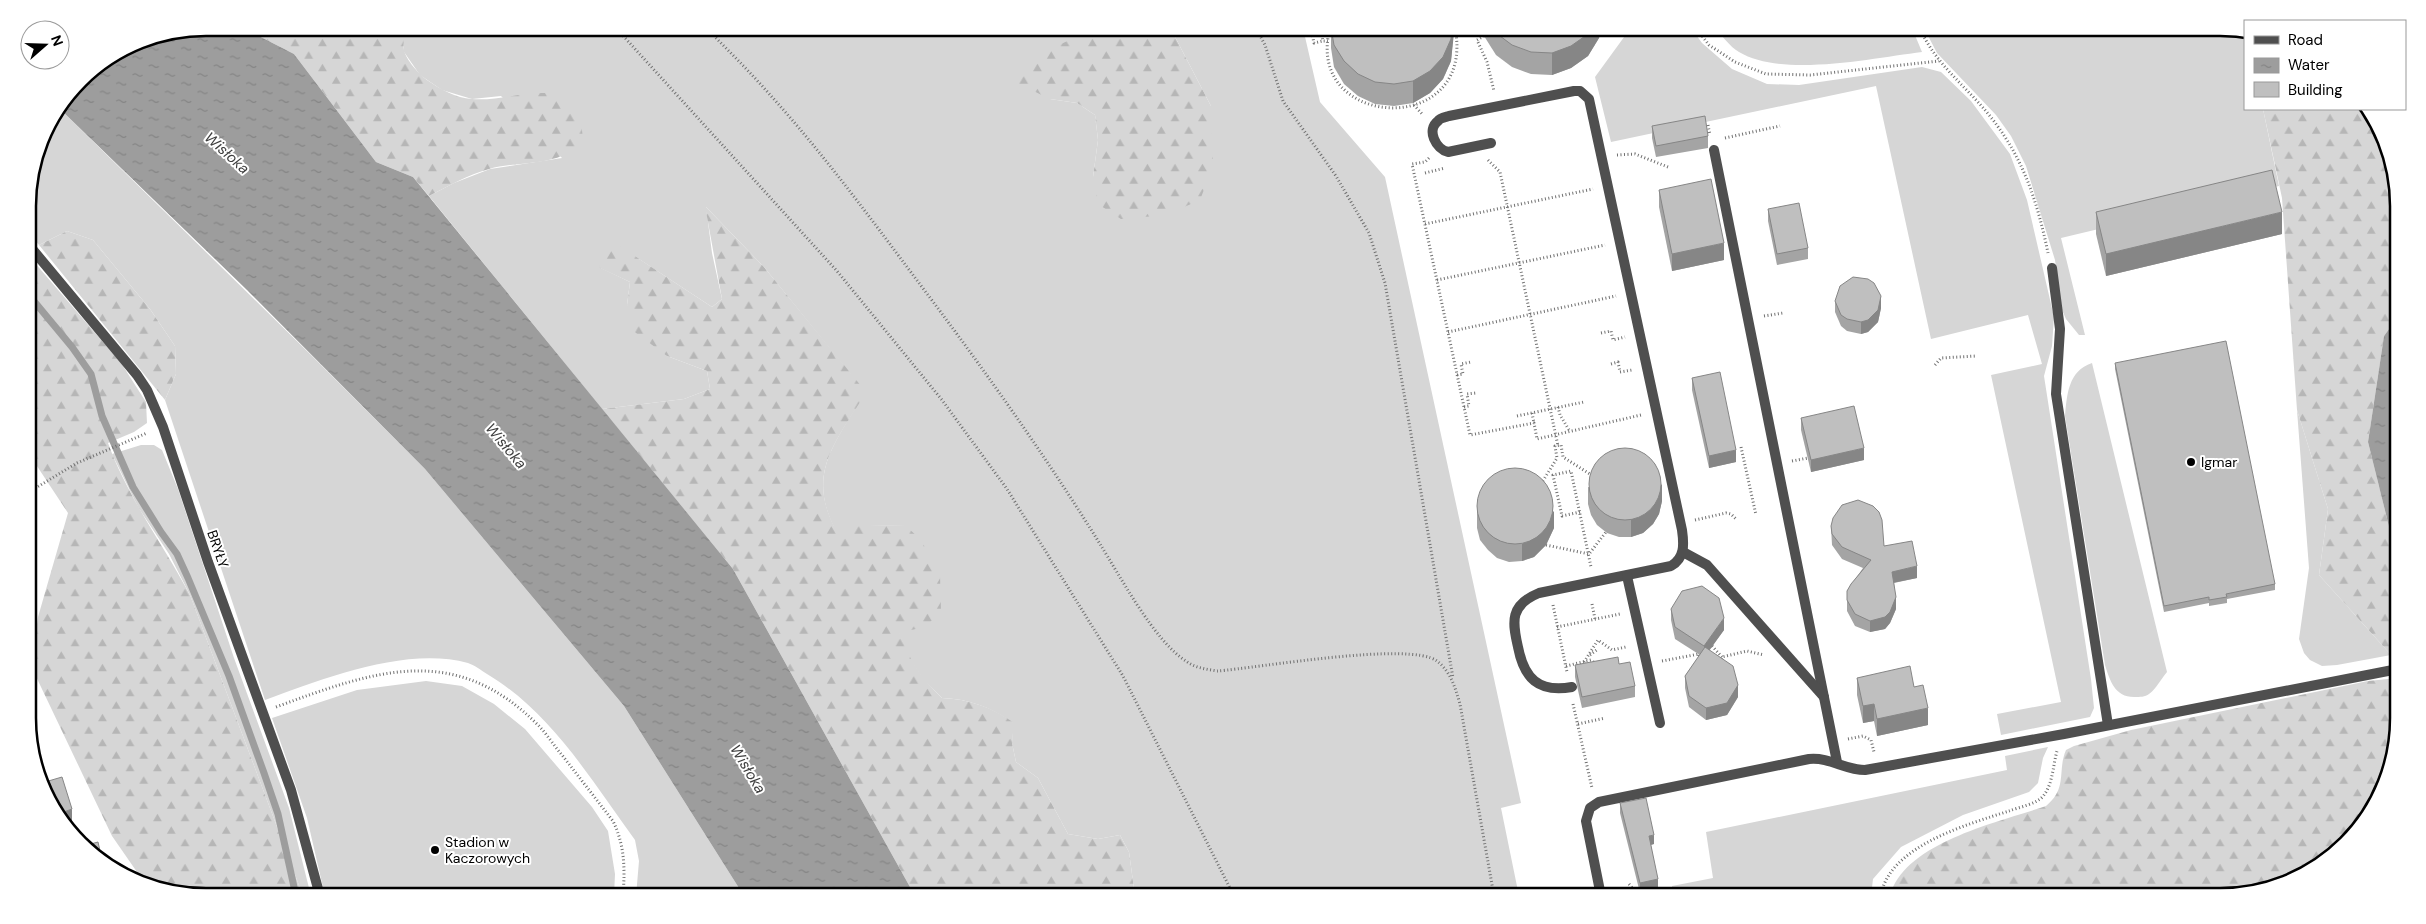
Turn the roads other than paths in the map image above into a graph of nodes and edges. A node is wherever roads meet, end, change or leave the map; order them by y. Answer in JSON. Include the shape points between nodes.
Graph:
{"nodes":[{"id":1,"x":1491,"y":143,"type":"dead end"},
{"id":2,"x":1714,"y":150,"type":"dead end"},
{"id":3,"x":37,"y":255,"type":"edge"},
{"id":4,"x":2052,"y":268,"type":"road end"},
{"id":5,"x":1683,"y":552,"type":"junction"},
{"id":6,"x":1627,"y":576,"type":"junction"},
{"id":7,"x":2390,"y":671,"type":"edge"},
{"id":8,"x":1572,"y":687,"type":"dead end"},
{"id":9,"x":1825,"y":697,"type":"junction"},
{"id":10,"x":1660,"y":723,"type":"dead end"},
{"id":11,"x":2108,"y":725,"type":"junction"},
{"id":12,"x":1837,"y":762,"type":"junction"},
{"id":13,"x":1600,"y":887,"type":"edge"},
{"id":14,"x":318,"y":888,"type":"edge"}],
"edges":[{"from":1,"to":5,"type":"street","via":[[1448,152],[1435,142],[1433,126],[1449,116],[1580,91],[1591,104],[1682,530]]},
{"from":2,"to":9,"type":"street"},
{"from":3,"to":14,"type":"street","name":"BRYŁY","via":[[147,390],[163,427],[291,790]]},
{"from":4,"to":11,"type":"street","via":[[2060,330],[2056,394]]},
{"from":5,"to":6,"type":"street","via":[[1671,566]]},
{"from":5,"to":9,"type":"street","via":[[1707,565]]},
{"from":6,"to":8,"type":"street","via":[[1539,593],[1526,600],[1514,615],[1513,627],[1520,660],[1529,677],[1555,689]]},
{"from":6,"to":10,"type":"street"},
{"from":7,"to":11,"type":"street"},
{"from":9,"to":12,"type":"street"},
{"from":11,"to":12,"type":"street","via":[[1865,770]]},
{"from":12,"to":13,"type":"street","via":[[1818,758],[1793,762],[1594,804],[1586,821]]}]}
